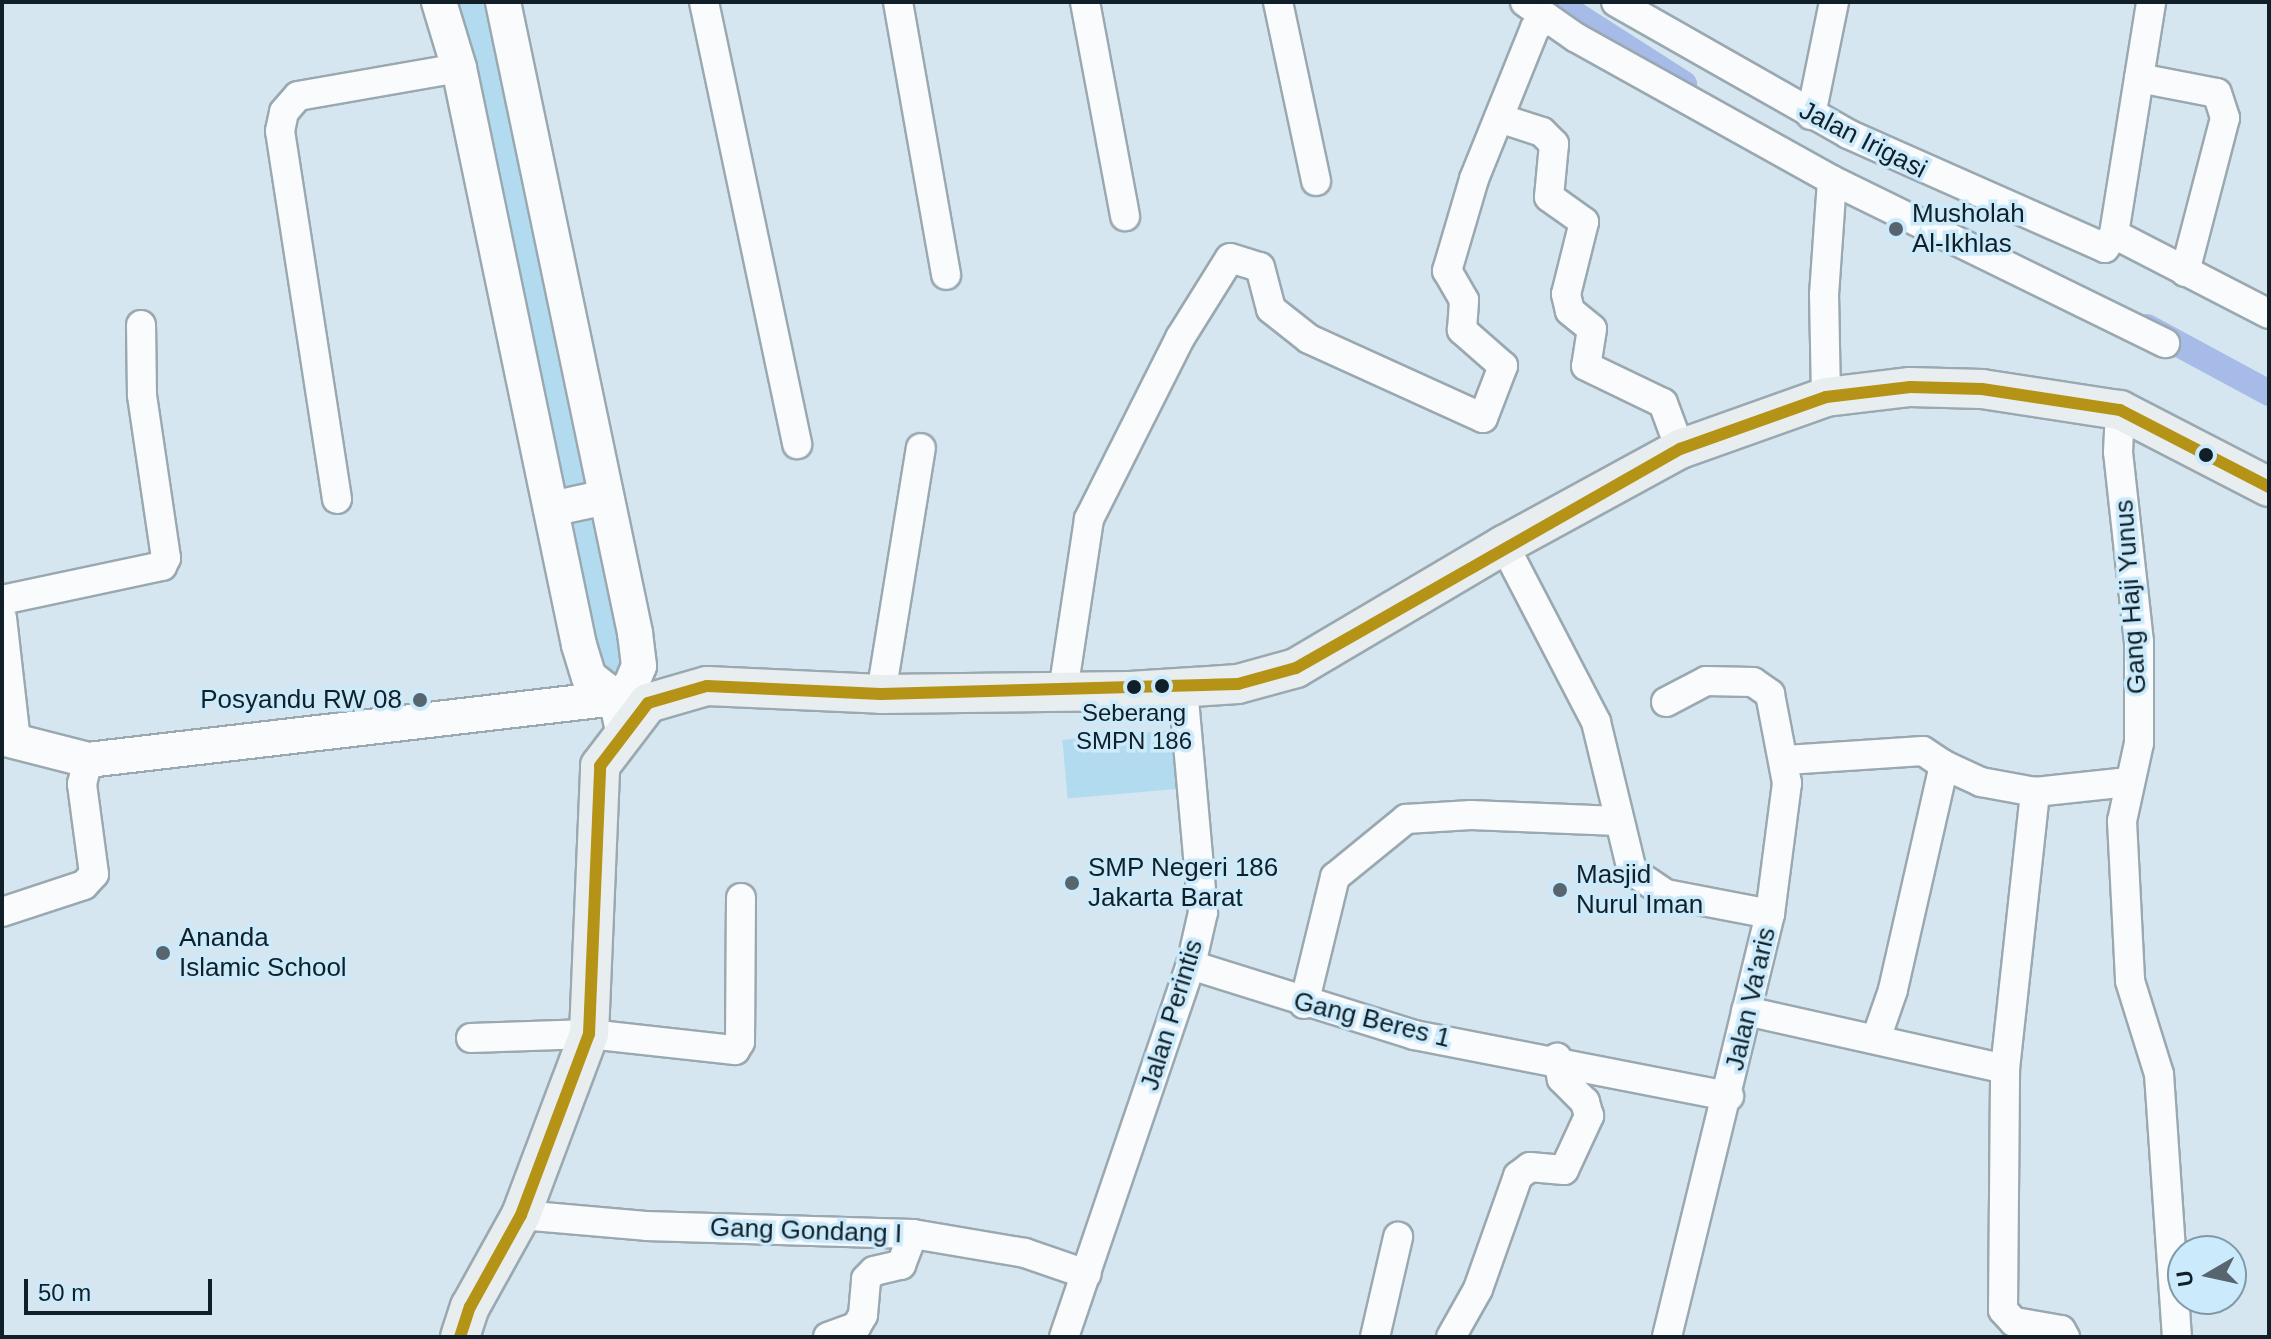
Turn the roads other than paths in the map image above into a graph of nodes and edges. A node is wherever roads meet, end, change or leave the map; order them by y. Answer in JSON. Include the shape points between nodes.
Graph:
{"nodes":[{"id":1,"x":439,"y":2,"type":"edge"},
{"id":2,"x":503,"y":2,"type":"edge"},
{"id":3,"x":704,"y":2,"type":"edge"},
{"id":4,"x":898,"y":2,"type":"edge"},
{"id":5,"x":1085,"y":2,"type":"edge"},
{"id":6,"x":1278,"y":2,"type":"edge"},
{"id":7,"x":1616,"y":2,"type":"edge"},
{"id":8,"x":1834,"y":2,"type":"edge"},
{"id":9,"x":2151,"y":2,"type":"edge"},
{"id":10,"x":1536,"y":10,"type":"edge"},
{"id":11,"x":459,"y":68,"type":"junction"},
{"id":12,"x":2139,"y":78,"type":"junction"},
{"id":13,"x":1811,"y":115,"type":"junction"},
{"id":14,"x":1499,"y":118,"type":"junction"},
{"id":15,"x":1832,"y":180,"type":"junction"},
{"id":16,"x":1316,"y":181,"type":"dead end"},
{"id":17,"x":1125,"y":216,"type":"dead end"},
{"id":18,"x":2114,"y":234,"type":"junction"},
{"id":19,"x":2185,"y":272,"type":"junction"},
{"id":20,"x":946,"y":275,"type":"dead end"},
{"id":21,"x":2269,"y":314,"type":"edge"},
{"id":22,"x":141,"y":325,"type":"dead end"},
{"id":23,"x":2165,"y":343,"type":"dead end"},
{"id":24,"x":1826,"y":397,"type":"junction"},
{"id":25,"x":2120,"y":410,"type":"junction"},
{"id":26,"x":797,"y":444,"type":"dead end"},
{"id":27,"x":921,"y":448,"type":"dead end"},
{"id":28,"x":1680,"y":449,"type":"junction"},
{"id":29,"x":2269,"y":487,"type":"edge"},
{"id":30,"x":606,"y":497,"type":"junction"},
{"id":31,"x":337,"y":499,"type":"dead end"},
{"id":32,"x":551,"y":509,"type":"junction"},
{"id":33,"x":1504,"y":545,"type":"junction"},
{"id":34,"x":2,"y":600,"type":"edge"},
{"id":35,"x":2,"y":618,"type":"edge"},
{"id":36,"x":1183,"y":689,"type":"junction"},
{"id":37,"x":1063,"y":691,"type":"junction"},
{"id":38,"x":881,"y":694,"type":"junction"},
{"id":39,"x":1666,"y":702,"type":"dead end"},
{"id":40,"x":620,"y":715,"type":"junction"},
{"id":41,"x":9,"y":739,"type":"edge"},
{"id":42,"x":88,"y":760,"type":"junction"},
{"id":43,"x":1786,"y":760,"type":"junction"},
{"id":44,"x":1944,"y":765,"type":"junction"},
{"id":45,"x":2128,"y":782,"type":"junction"},
{"id":46,"x":2035,"y":792,"type":"junction"},
{"id":47,"x":1618,"y":821,"type":"junction"},
{"id":48,"x":741,"y":898,"type":"dead end"},
{"id":49,"x":2,"y":912,"type":"edge"},
{"id":50,"x":1770,"y":914,"type":"junction"},
{"id":51,"x":1191,"y":965,"type":"junction"},
{"id":52,"x":1304,"y":1004,"type":"junction"},
{"id":53,"x":1746,"y":1011,"type":"junction"},
{"id":54,"x":589,"y":1034,"type":"junction"},
{"id":55,"x":1877,"y":1036,"type":"junction"},
{"id":56,"x":471,"y":1038,"type":"dead end"},
{"id":57,"x":1557,"y":1058,"type":"junction"},
{"id":58,"x":2005,"y":1069,"type":"junction"},
{"id":59,"x":1729,"y":1096,"type":"junction"},
{"id":60,"x":521,"y":1215,"type":"junction"},
{"id":61,"x":913,"y":1234,"type":"junction"},
{"id":62,"x":1398,"y":1237,"type":"dead end"},
{"id":63,"x":1086,"y":1274,"type":"junction"},
{"id":64,"x":1071,"y":1335,"type":"edge"},
{"id":65,"x":460,"y":1337,"type":"edge"},
{"id":66,"x":828,"y":1337,"type":"edge"},
{"id":67,"x":1375,"y":1337,"type":"edge"},
{"id":68,"x":1451,"y":1337,"type":"edge"},
{"id":69,"x":1667,"y":1337,"type":"edge"},
{"id":70,"x":2065,"y":1337,"type":"edge"},
{"id":71,"x":2177,"y":1337,"type":"edge"}],
"edges":[{"from":1,"to":11,"type":"street"},
{"from":2,"to":30,"type":"street"},
{"from":3,"to":26,"type":"street"},
{"from":4,"to":20,"type":"street"},
{"from":5,"to":17,"type":"street"},
{"from":6,"to":16,"type":"street"},
{"from":7,"to":13,"type":"street","name":"Jalan Irigasi"},
{"from":8,"to":13,"type":"street"},
{"from":9,"to":12,"type":"street"},
{"from":10,"to":14,"type":"street","via":[[1535,28]]},
{"from":10,"to":15,"type":"street"},
{"from":11,"to":31,"type":"street","via":[[298,96],[284,112],[280,131]]},
{"from":11,"to":32,"type":"street"},
{"from":12,"to":18,"type":"street"},
{"from":12,"to":19,"type":"street","via":[[2217,93],[2225,118]]},
{"from":13,"to":18,"type":"street","name":"Jalan Irigasi","via":[[1924,172],[2100,247],[2109,246]]},
{"from":14,"to":28,"type":"street","via":[[1542,132],[1554,144],[1549,197],[1584,222],[1566,294],[1570,311],[1592,329],[1586,366],[1663,403]]},
{"from":14,"to":37,"type":"street","via":[[1474,179],[1447,271],[1464,300],[1462,330],[1503,366],[1483,418],[1309,339],[1271,309],[1260,267],[1230,258],[1180,338],[1089,519]]},
{"from":15,"to":23,"type":"street"},
{"from":15,"to":24,"type":"street","via":[[1824,295]]},
{"from":18,"to":19,"type":"street"},
{"from":19,"to":21,"type":"street"},
{"from":22,"to":34,"type":"street","via":[[142,395],[166,558],[162,566]]},
{"from":24,"to":25,"type":"main road","via":[[1910,387],[1982,389]]},
{"from":24,"to":28,"type":"main road"},
{"from":25,"to":29,"type":"main road"},
{"from":25,"to":45,"type":"street","name":"Gang Haji Yunus","via":[[2118,452],[2139,642],[2139,743]]},
{"from":27,"to":38,"type":"street"},
{"from":28,"to":33,"type":"main road"},
{"from":30,"to":32,"type":"street"},
{"from":30,"to":40,"type":"street","via":[[639,666]]},
{"from":32,"to":40,"type":"street","via":[[589,677]]},
{"from":33,"to":36,"type":"main road","via":[[1296,668],[1238,684]]},
{"from":33,"to":47,"type":"street","name":"Jalan Va'aris","via":[[1596,722]]},
{"from":35,"to":41,"type":"street"},
{"from":36,"to":37,"type":"main road"},
{"from":36,"to":51,"type":"street","name":"Jalan Perintis","via":[[1203,912]]},
{"from":37,"to":38,"type":"main road"},
{"from":38,"to":40,"type":"main road","via":[[707,686]]},
{"from":39,"to":43,"type":"street","via":[[1706,681],[1753,682],[1770,694]]},
{"from":40,"to":42,"type":"street"},
{"from":40,"to":54,"type":"main road","via":[[600,766]]},
{"from":41,"to":42,"type":"street"},
{"from":42,"to":49,"type":"street","via":[[82,784],[94,874],[84,885]]},
{"from":43,"to":44,"type":"street","via":[[1923,751]]},
{"from":43,"to":50,"type":"street"},
{"from":44,"to":46,"type":"street","via":[[1981,782]]},
{"from":44,"to":55,"type":"street","via":[[1893,990]]},
{"from":45,"to":46,"type":"street"},
{"from":45,"to":71,"type":"street","name":"Gang Haji Yunus","via":[[2122,821],[2130,981],[2159,1074]]},
{"from":46,"to":58,"type":"street"},
{"from":47,"to":50,"type":"street","name":"Jalan Va'aris","via":[[1632,871],[1650,887]]},
{"from":47,"to":52,"type":"street","via":[[1471,815],[1406,819],[1335,877]]},
{"from":48,"to":54,"type":"street","via":[[738,1048]]},
{"from":50,"to":53,"type":"street","name":"Jalan Va'aris"},
{"from":51,"to":52,"type":"street","name":"Gang Beres 1"},
{"from":51,"to":63,"type":"street","name":"Jalan Perintis"},
{"from":52,"to":57,"type":"street","name":"Gang Beres 1","via":[[1414,1035]]},
{"from":53,"to":55,"type":"street"},
{"from":53,"to":59,"type":"street","name":"Jalan Va'aris"},
{"from":54,"to":56,"type":"street"},
{"from":54,"to":60,"type":"main road"},
{"from":55,"to":58,"type":"street"},
{"from":57,"to":59,"type":"street","name":"Gang Beres 1"},
{"from":57,"to":68,"type":"street","via":[[1562,1079],[1585,1102],[1589,1116],[1564,1170],[1530,1167],[1518,1176],[1478,1289]]},
{"from":58,"to":70,"type":"street","via":[[2003,1310],[2014,1322],[2061,1330]]},
{"from":59,"to":69,"type":"street","name":"Jalan Va'aris"},
{"from":60,"to":61,"type":"street","name":"Gang Gondang I","via":[[646,1226]]},
{"from":60,"to":65,"type":"main road","via":[[470,1307]]},
{"from":61,"to":63,"type":"street","name":"Gang Gondang I","via":[[1025,1253]]},
{"from":61,"to":66,"type":"street","via":[[901,1265],[874,1271],[866,1279],[863,1315],[856,1327]]},
{"from":62,"to":67,"type":"street"},
{"from":63,"to":64,"type":"street","name":"Jalan Perintis"}]}
